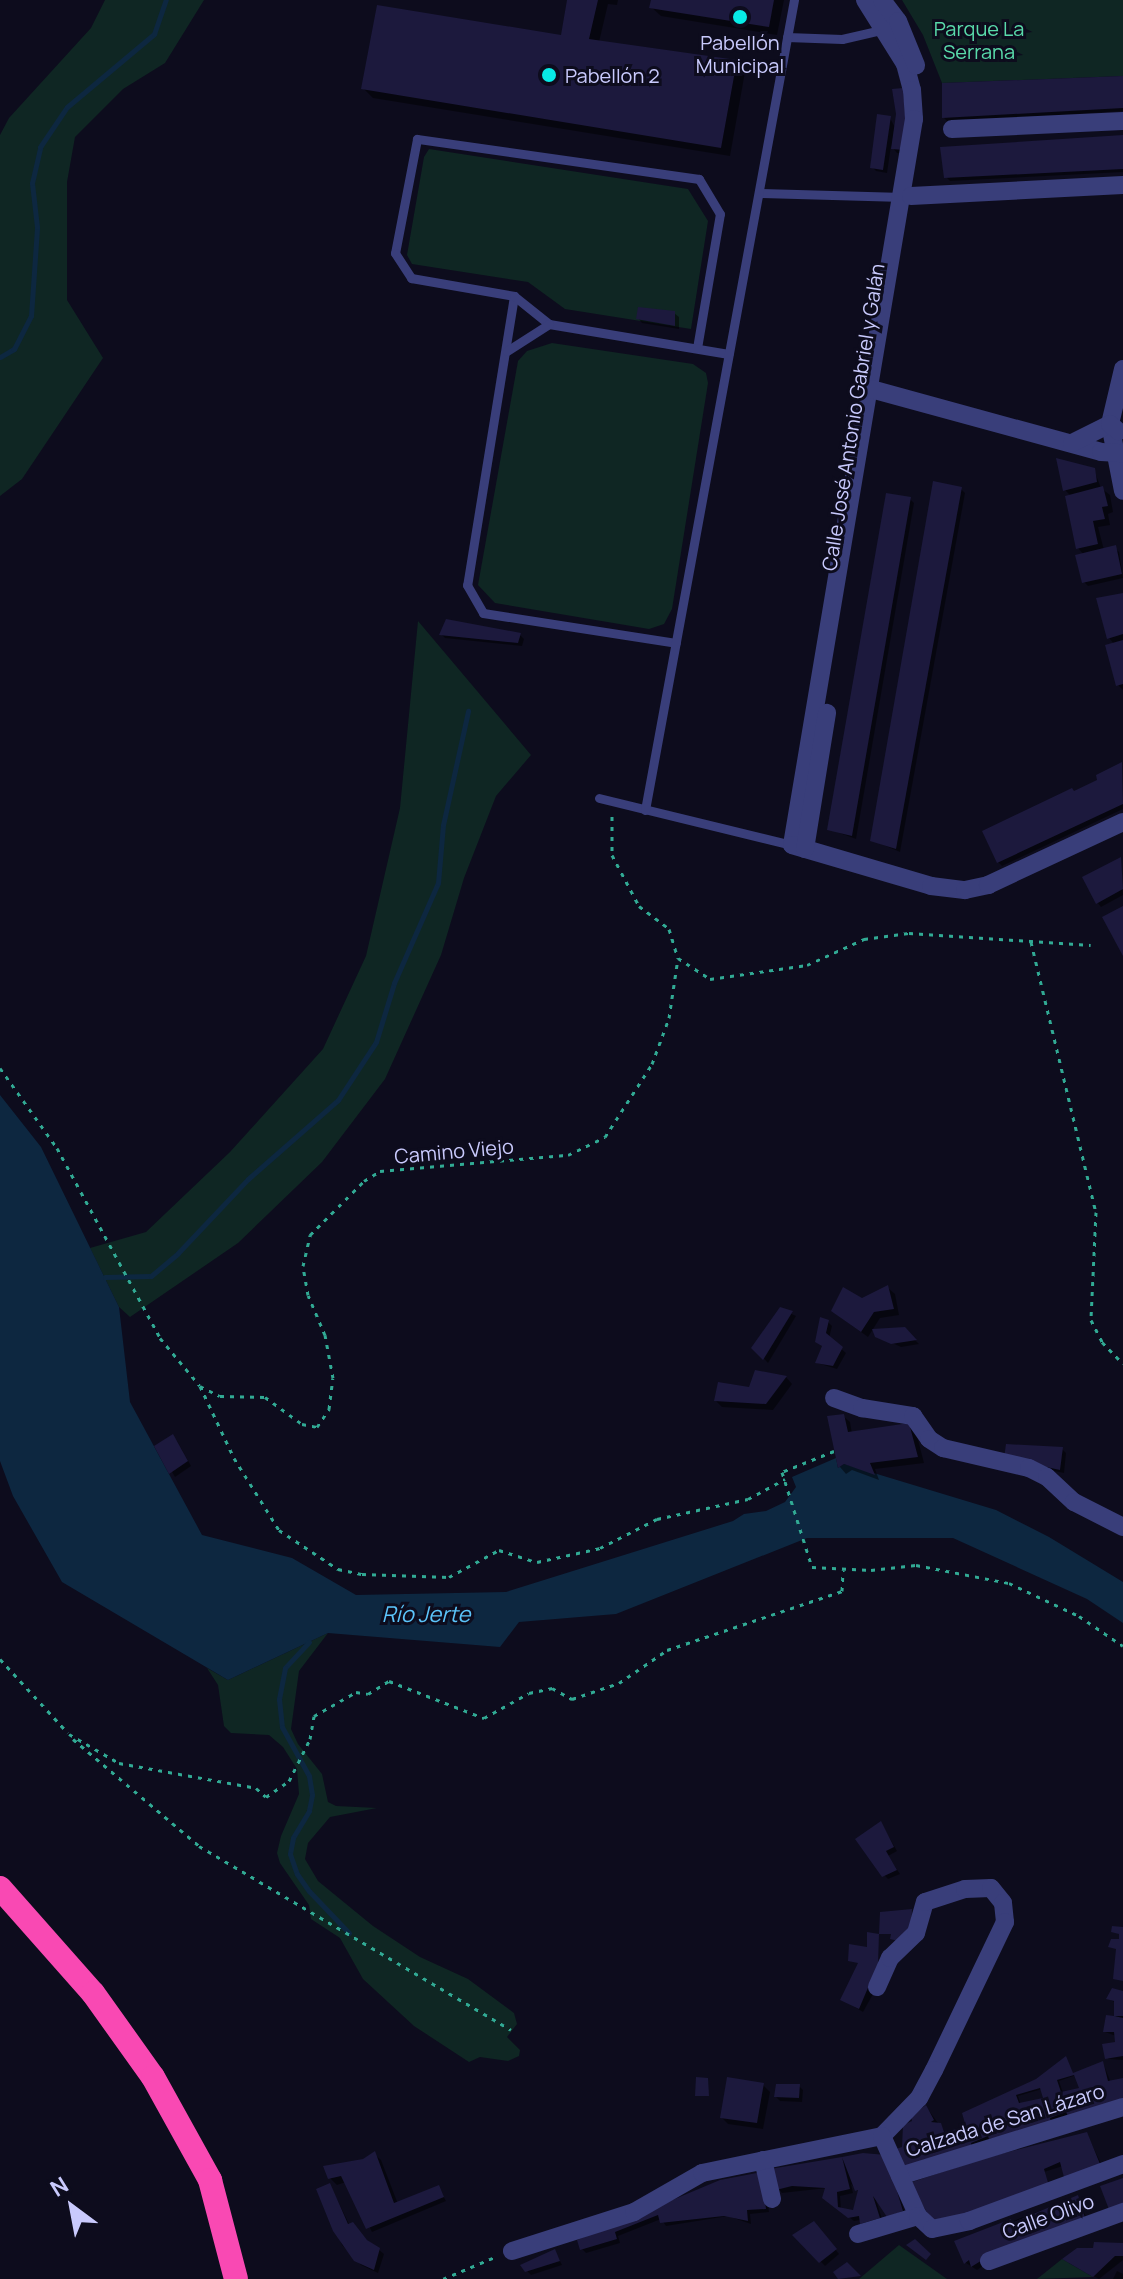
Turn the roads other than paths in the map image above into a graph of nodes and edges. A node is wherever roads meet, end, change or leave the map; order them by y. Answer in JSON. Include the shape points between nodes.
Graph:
{"nodes":[{"id":1,"x":794,"y":0,"type":"edge"},
{"id":2,"x":865,"y":0,"type":"edge"},
{"id":3,"x":882,"y":0,"type":"edge"},
{"id":4,"x":892,"y":25,"type":"junction"},
{"id":5,"x":787,"y":37,"type":"junction"},
{"id":6,"x":1123,"y":121,"type":"edge"},
{"id":7,"x":952,"y":129,"type":"dead end"},
{"id":8,"x":1123,"y":185,"type":"edge"},
{"id":9,"x":759,"y":193,"type":"junction"},
{"id":10,"x":906,"y":197,"type":"junction"},
{"id":11,"x":514,"y":296,"type":"junction"},
{"id":12,"x":549,"y":324,"type":"junction"},
{"id":13,"x":697,"y":348,"type":"junction"},
{"id":14,"x":507,"y":351,"type":"junction"},
{"id":15,"x":729,"y":354,"type":"junction"},
{"id":16,"x":1123,"y":369,"type":"edge"},
{"id":17,"x":876,"y":391,"type":"junction"},
{"id":18,"x":1117,"y":430,"type":"edge"},
{"id":19,"x":1072,"y":443,"type":"junction"},
{"id":20,"x":1119,"y":454,"type":"edge"},
{"id":21,"x":1123,"y":491,"type":"edge"},
{"id":22,"x":676,"y":643,"type":"junction"},
{"id":23,"x":599,"y":798,"type":"dead end"},
{"id":24,"x":645,"y":810,"type":"junction"},
{"id":25,"x":1121,"y":828,"type":"edge"},
{"id":26,"x":798,"y":847,"type":"junction"},
{"id":27,"x":834,"y":1398,"type":"dead end"},
{"id":28,"x":1123,"y":1527,"type":"edge"},
{"id":29,"x":0,"y":1888,"type":"edge"},
{"id":30,"x":877,"y":1987,"type":"dead end"},
{"id":31,"x":1123,"y":2107,"type":"edge"},
{"id":32,"x":882,"y":2136,"type":"junction"},
{"id":33,"x":763,"y":2160,"type":"junction"},
{"id":34,"x":1123,"y":2164,"type":"edge"},
{"id":35,"x":900,"y":2176,"type":"junction"},
{"id":36,"x":772,"y":2199,"type":"dead end"},
{"id":37,"x":1123,"y":2212,"type":"edge"},
{"id":38,"x":918,"y":2216,"type":"junction"},
{"id":39,"x":858,"y":2234,"type":"dead end"},
{"id":40,"x":512,"y":2251,"type":"road end"},
{"id":41,"x":989,"y":2261,"type":"dead end"},
{"id":42,"x":236,"y":2279,"type":"edge"}],
"edges":[{"from":1,"to":5,"type":"lane"},
{"from":2,"to":4,"type":"street","name":"Calle José Antonio Gabriel y Galán"},
{"from":3,"to":4,"type":"street","name":"Calle José Antonio Gabriel y Galán"},
{"from":4,"to":5,"type":"lane","via":[[842,39]]},
{"from":4,"to":10,"type":"street","name":"Calle José Antonio Gabriel y Galán","via":[[913,56],[924,113]]},
{"from":5,"to":9,"type":"lane"},
{"from":6,"to":7,"type":"street"},
{"from":8,"to":10,"type":"street"},
{"from":9,"to":10,"type":"lane"},
{"from":9,"to":15,"type":"lane"},
{"from":10,"to":17,"type":"street","name":"Calle José Antonio Gabriel y Galán"},
{"from":11,"to":12,"type":"lane"},
{"from":11,"to":13,"type":"lane","via":[[411,278],[403,266],[395,253],[417,139],[699,179],[720,214]]},
{"from":11,"to":14,"type":"lane"},
{"from":12,"to":13,"type":"lane"},
{"from":12,"to":14,"type":"lane"},
{"from":13,"to":15,"type":"lane"},
{"from":14,"to":22,"type":"lane","via":[[467,585],[483,613]]},
{"from":15,"to":22,"type":"lane"},
{"from":16,"to":18,"type":"street"},
{"from":17,"to":19,"type":"street"},
{"from":17,"to":26,"type":"street","name":"Calle José Antonio Gabriel y Galán"},
{"from":18,"to":19,"type":"street"},
{"from":18,"to":20,"type":"street"},
{"from":19,"to":20,"type":"street"},
{"from":20,"to":21,"type":"street"},
{"from":22,"to":24,"type":"lane"},
{"from":23,"to":24,"type":"lane"},
{"from":24,"to":26,"type":"lane"},
{"from":25,"to":26,"type":"street","via":[[965,890],[931,886]]},
{"from":27,"to":28,"type":"street","via":[[913,1416],[929,1439],[943,1448],[1029,1468],[1074,1502]]},
{"from":29,"to":42,"type":"highway","via":[[93,1993],[153,2077],[210,2180]]},
{"from":30,"to":32,"type":"street","via":[[890,1958],[916,1933],[925,1902],[965,1889],[991,1888],[1003,1903],[1005,1922],[934,2070],[919,2098]]},
{"from":31,"to":35,"type":"street","name":"Calzada de San Lázaro"},
{"from":32,"to":33,"type":"street"},
{"from":32,"to":35,"type":"street"},
{"from":33,"to":36,"type":"street"},
{"from":33,"to":40,"type":"street","via":[[702,2173],[634,2212]]},
{"from":34,"to":38,"type":"street","via":[[969,2221],[932,2229]]},
{"from":35,"to":38,"type":"street"},
{"from":37,"to":41,"type":"street","name":"Calle Olivo"},
{"from":38,"to":39,"type":"street"}]}
